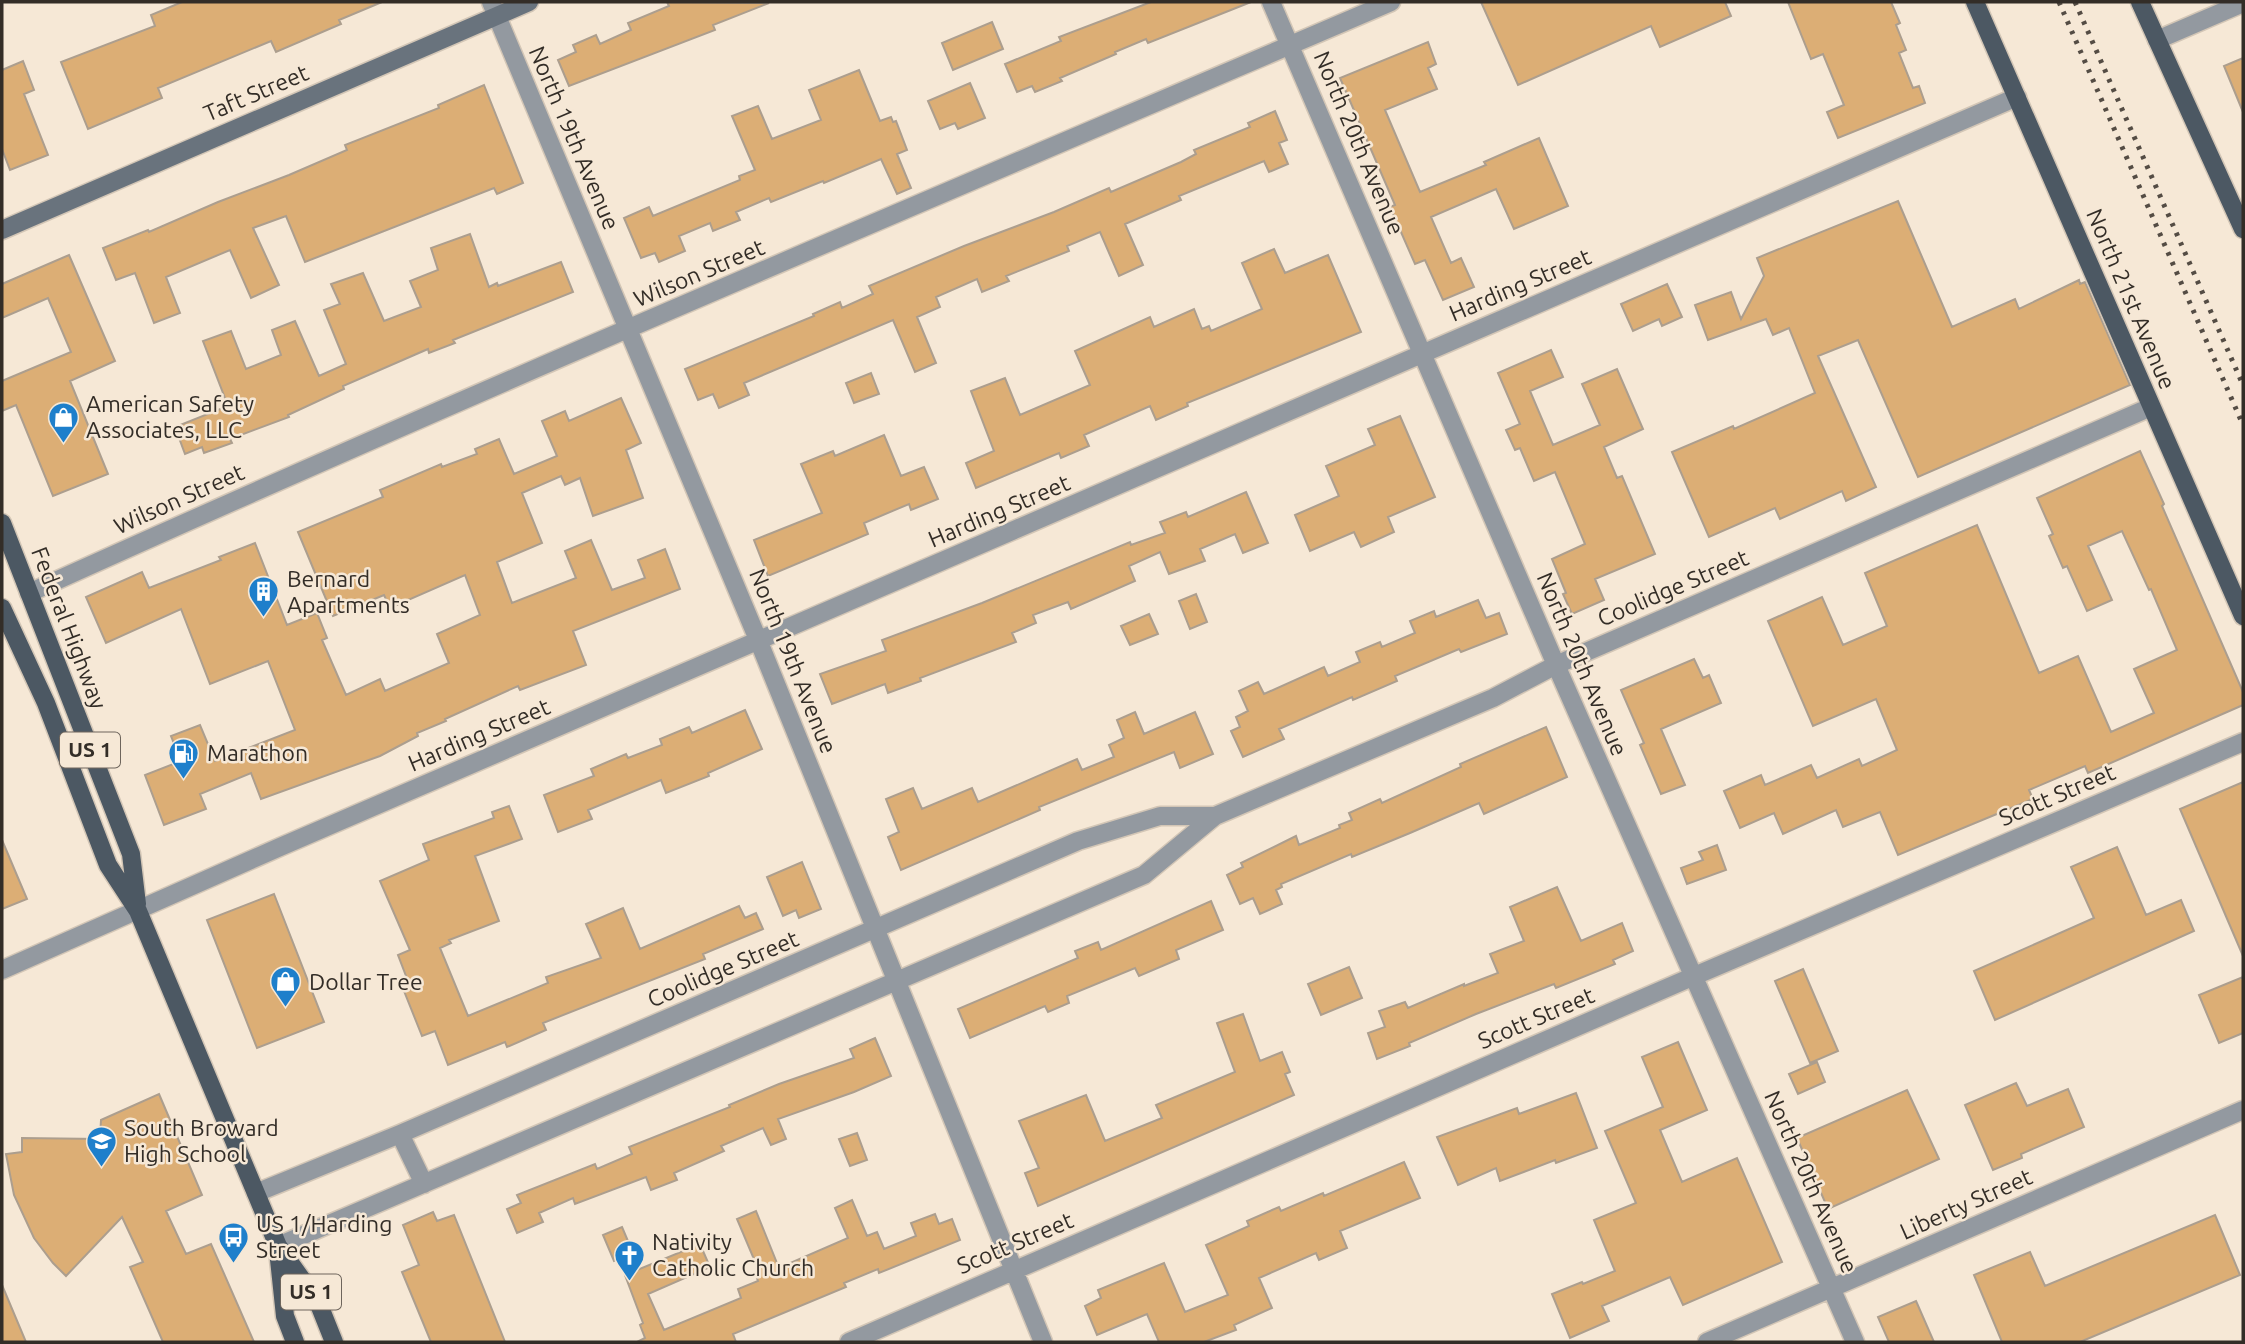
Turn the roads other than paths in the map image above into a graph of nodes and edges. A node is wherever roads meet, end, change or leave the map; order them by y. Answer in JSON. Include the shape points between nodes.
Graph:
{"nodes":[{"id":1,"x":529,"y":2,"type":"edge"},
{"id":2,"x":1271,"y":2,"type":"edge"},
{"id":3,"x":1391,"y":2,"type":"edge"},
{"id":4,"x":1975,"y":2,"type":"edge"},
{"id":5,"x":2140,"y":2,"type":"edge"},
{"id":6,"x":2243,"y":3,"type":"edge"},
{"id":7,"x":493,"y":9,"type":"edge"},
{"id":8,"x":2157,"y":40,"type":"junction"},
{"id":9,"x":1291,"y":45,"type":"junction"},
{"id":10,"x":2017,"y":97,"type":"junction"},
{"id":11,"x":2243,"y":229,"type":"edge"},
{"id":12,"x":2,"y":230,"type":"edge"},
{"id":13,"x":628,"y":330,"type":"junction"},
{"id":14,"x":1422,"y":354,"type":"junction"},
{"id":15,"x":2151,"y":407,"type":"junction"},
{"id":16,"x":2,"y":523,"type":"edge"},
{"id":17,"x":29,"y":593,"type":"junction"},
{"id":18,"x":2,"y":608,"type":"edge"},
{"id":19,"x":2243,"y":616,"type":"edge"},
{"id":20,"x":759,"y":642,"type":"junction"},
{"id":21,"x":1556,"y":665,"type":"junction"},
{"id":22,"x":2243,"y":742,"type":"edge"},
{"id":23,"x":1215,"y":816,"type":"junction"},
{"id":24,"x":138,"y":911,"type":"junction"},
{"id":25,"x":876,"y":930,"type":"junction"},
{"id":26,"x":2,"y":970,"type":"edge"},
{"id":27,"x":1692,"y":977,"type":"junction"},
{"id":28,"x":897,"y":982,"type":"junction"},
{"id":29,"x":2243,"y":1110,"type":"edge"},
{"id":30,"x":400,"y":1135,"type":"junction"},
{"id":31,"x":424,"y":1184,"type":"junction"},
{"id":32,"x":256,"y":1193,"type":"junction"},
{"id":33,"x":278,"y":1246,"type":"junction"},
{"id":34,"x":1013,"y":1271,"type":"junction"},
{"id":35,"x":1832,"y":1289,"type":"junction"},
{"id":36,"x":295,"y":1342,"type":"edge"},
{"id":37,"x":334,"y":1342,"type":"edge"},
{"id":38,"x":849,"y":1342,"type":"edge"},
{"id":39,"x":1043,"y":1342,"type":"edge"},
{"id":40,"x":1707,"y":1342,"type":"edge"},
{"id":41,"x":1855,"y":1342,"type":"edge"}],
"edges":[{"from":1,"to":7,"type":"street","name":"Taft Street"},
{"from":2,"to":9,"type":"street","name":"North 20th Avenue"},
{"from":3,"to":9,"type":"street","name":"Wilson Street"},
{"from":4,"to":10,"type":"main road","name":"North 21st Avenue"},
{"from":5,"to":8,"type":"main road"},
{"from":6,"to":8,"type":"street"},
{"from":7,"to":12,"type":"street","name":"Taft Street"},
{"from":7,"to":13,"type":"street","name":"North 19th Avenue"},
{"from":8,"to":11,"type":"main road"},
{"from":9,"to":13,"type":"street","name":"Wilson Street"},
{"from":9,"to":14,"type":"street","name":"North 20th Avenue"},
{"from":10,"to":14,"type":"street","name":"Harding Street"},
{"from":10,"to":15,"type":"main road","name":"North 21st Avenue"},
{"from":13,"to":17,"type":"street","name":"Wilson Street"},
{"from":13,"to":20,"type":"street","name":"North 19th Avenue"},
{"from":14,"to":20,"type":"street","name":"Harding Street"},
{"from":14,"to":21,"type":"street","name":"North 20th Avenue"},
{"from":15,"to":19,"type":"main road","name":"North 21st Avenue"},
{"from":15,"to":21,"type":"street","name":"Coolidge Street"},
{"from":16,"to":17,"type":"main road","name":"Federal Highway","number":"US 1"},
{"from":17,"to":24,"type":"main road","name":"Federal Highway","number":"US 1","via":[[131,854]]},
{"from":18,"to":24,"type":"main road","name":"Federal Highway","number":"US 1","via":[[46,703],[108,866]]},
{"from":20,"to":24,"type":"street","name":"Harding Street"},
{"from":20,"to":25,"type":"street","name":"North 19th Avenue"},
{"from":21,"to":23,"type":"street","name":"Coolidge Street","via":[[1493,698]]},
{"from":21,"to":27,"type":"street","name":"North 20th Avenue"},
{"from":22,"to":27,"type":"street","name":"Scott Street"},
{"from":23,"to":25,"type":"street","name":"Coolidge Street","via":[[1160,816],[1125,825],[1078,841]]},
{"from":23,"to":28,"type":"street","name":"Coolidge Street","via":[[1144,875]]},
{"from":24,"to":26,"type":"street","name":"Harding Street"},
{"from":24,"to":32,"type":"main road","name":"Federal Highway","number":"US 1"},
{"from":25,"to":28,"type":"street","name":"North 19th Avenue"},
{"from":25,"to":30,"type":"street","name":"Coolidge Street"},
{"from":27,"to":34,"type":"street","name":"Scott Street"},
{"from":27,"to":35,"type":"street","name":"North 20th Avenue"},
{"from":28,"to":31,"type":"street","name":"Coolidge Street"},
{"from":28,"to":34,"type":"street","name":"North 19th Avenue"},
{"from":29,"to":35,"type":"street","name":"Liberty Street"},
{"from":30,"to":31,"type":"street"},
{"from":30,"to":32,"type":"street","name":"Coolidge Street"},
{"from":31,"to":33,"type":"street","name":"Coolidge Street"},
{"from":32,"to":33,"type":"main road","name":"Federal Highway","number":"US 1"},
{"from":33,"to":36,"type":"main road","name":"Federal Highway","number":"US 1","via":[[285,1316]]},
{"from":33,"to":37,"type":"main road","name":"Federal Highway","number":"US 1","via":[[318,1302]]},
{"from":34,"to":38,"type":"street","name":"Scott Street"},
{"from":34,"to":39,"type":"street","name":"North 19th Avenue"},
{"from":35,"to":40,"type":"street","name":"Liberty Street"},
{"from":35,"to":41,"type":"street","name":"North 20th Avenue"}]}
